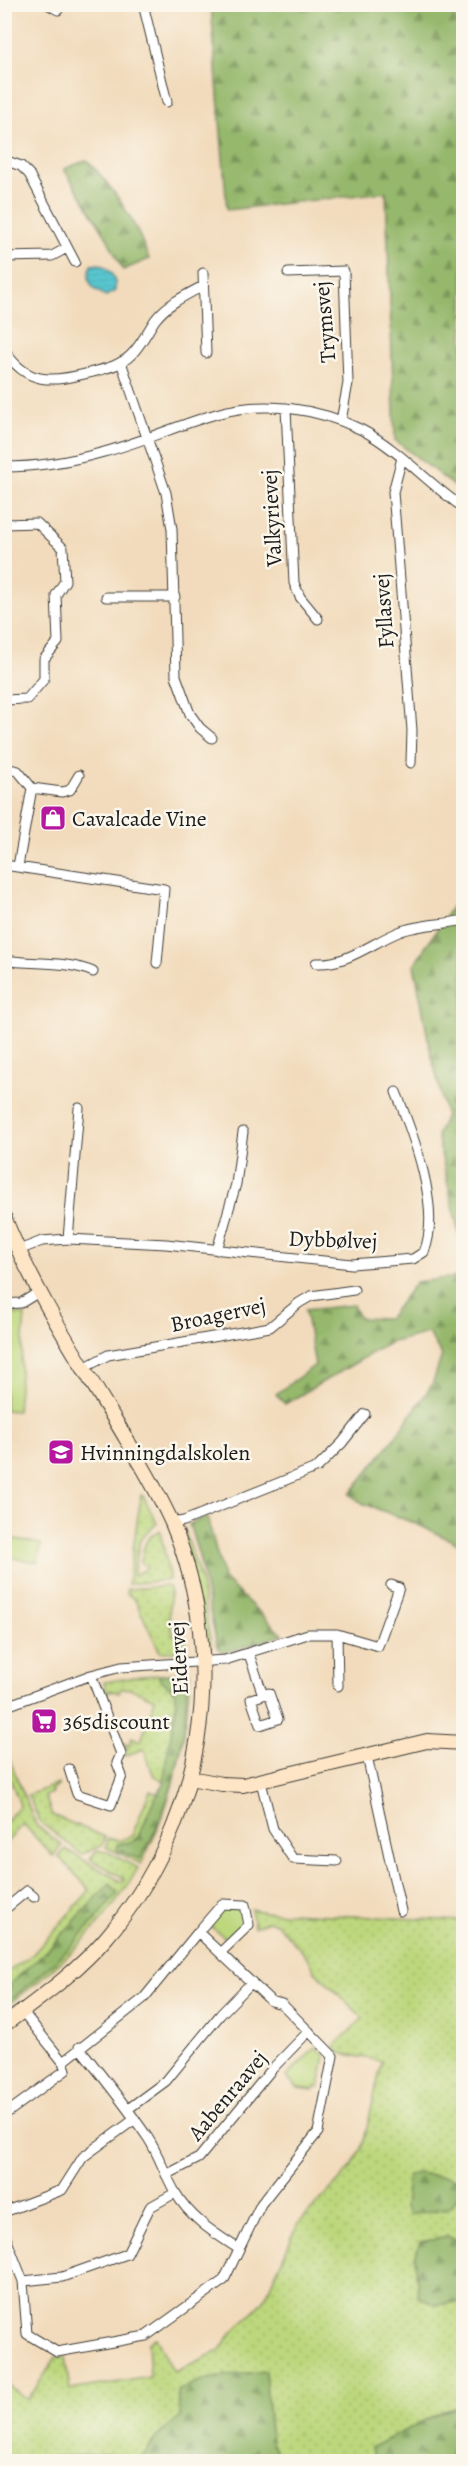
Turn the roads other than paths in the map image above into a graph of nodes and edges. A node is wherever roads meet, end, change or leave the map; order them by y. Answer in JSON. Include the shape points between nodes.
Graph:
{"nodes":[{"id":1,"x":47,"y":4,"type":"edge"},
{"id":2,"x":143,"y":4,"type":"edge"},
{"id":3,"x":58,"y":10,"type":"dead end"},
{"id":4,"x":167,"y":102,"type":"dead end"},
{"id":5,"x":4,"y":160,"type":"edge"},
{"id":6,"x":68,"y":248,"type":"junction"},
{"id":7,"x":4,"y":257,"type":"edge"},
{"id":8,"x":75,"y":262,"type":"dead end"},
{"id":9,"x":203,"y":273,"type":"dead end"},
{"id":10,"x":288,"y":273,"type":"dead end"},
{"id":11,"x":203,"y":286,"type":"junction"},
{"id":12,"x":4,"y":349,"type":"edge"},
{"id":13,"x":206,"y":353,"type":"dead end"},
{"id":14,"x":121,"y":362,"type":"junction"},
{"id":15,"x":286,"y":408,"type":"junction"},
{"id":16,"x":341,"y":421,"type":"junction"},
{"id":17,"x":147,"y":437,"type":"junction"},
{"id":18,"x":402,"y":458,"type":"junction"},
{"id":19,"x":4,"y":468,"type":"edge"},
{"id":20,"x":464,"y":508,"type":"edge"},
{"id":21,"x":4,"y":524,"type":"edge"},
{"id":22,"x":106,"y":597,"type":"dead end"},
{"id":23,"x":175,"y":597,"type":"junction"},
{"id":24,"x":318,"y":618,"type":"dead end"},
{"id":25,"x":4,"y":700,"type":"edge"},
{"id":26,"x":213,"y":738,"type":"dead end"},
{"id":27,"x":411,"y":763,"type":"dead end"},
{"id":28,"x":4,"y":768,"type":"edge"},
{"id":29,"x":79,"y":775,"type":"dead end"},
{"id":30,"x":32,"y":788,"type":"junction"},
{"id":31,"x":4,"y":864,"type":"edge"},
{"id":32,"x":18,"y":866,"type":"junction"},
{"id":33,"x":464,"y":920,"type":"edge"},
{"id":34,"x":4,"y":960,"type":"edge"},
{"id":35,"x":157,"y":963,"type":"dead end"},
{"id":36,"x":316,"y":963,"type":"dead end"},
{"id":37,"x":93,"y":972,"type":"dead end"},
{"id":38,"x":396,"y":1092,"type":"dead end"},
{"id":39,"x":79,"y":1108,"type":"dead end"},
{"id":40,"x":243,"y":1132,"type":"dead end"},
{"id":41,"x":4,"y":1217,"type":"edge"},
{"id":42,"x":68,"y":1239,"type":"junction"},
{"id":43,"x":19,"y":1250,"type":"junction"},
{"id":44,"x":217,"y":1250,"type":"junction"},
{"id":45,"x":354,"y":1290,"type":"dead end"},
{"id":46,"x":39,"y":1292,"type":"junction"},
{"id":47,"x":4,"y":1304,"type":"edge"},
{"id":48,"x":84,"y":1368,"type":"junction"},
{"id":49,"x":365,"y":1414,"type":"dead end"},
{"id":50,"x":172,"y":1523,"type":"junction"},
{"id":51,"x":391,"y":1585,"type":"dead end"},
{"id":52,"x":337,"y":1634,"type":"junction"},
{"id":53,"x":249,"y":1653,"type":"junction"},
{"id":54,"x":203,"y":1661,"type":"junction"},
{"id":55,"x":91,"y":1675,"type":"junction"},
{"id":56,"x":338,"y":1686,"type":"dead end"},
{"id":57,"x":263,"y":1695,"type":"dead end"},
{"id":58,"x":4,"y":1707,"type":"edge"},
{"id":59,"x":464,"y":1743,"type":"edge"},
{"id":60,"x":367,"y":1756,"type":"junction"},
{"id":61,"x":69,"y":1769,"type":"dead end"},
{"id":62,"x":190,"y":1778,"type":"junction"},
{"id":63,"x":261,"y":1782,"type":"junction"},
{"id":64,"x":337,"y":1861,"type":"dead end"},
{"id":65,"x":34,"y":1897,"type":"dead end"},
{"id":66,"x":4,"y":1910,"type":"edge"},
{"id":67,"x":401,"y":1911,"type":"dead end"},
{"id":68,"x":198,"y":1932,"type":"junction"},
{"id":69,"x":221,"y":1952,"type":"junction"},
{"id":70,"x":252,"y":1982,"type":"junction"},
{"id":71,"x":23,"y":2012,"type":"junction"},
{"id":72,"x":4,"y":2025,"type":"edge"},
{"id":73,"x":309,"y":2031,"type":"junction"},
{"id":74,"x":79,"y":2047,"type":"junction"},
{"id":75,"x":63,"y":2062,"type":"junction"},
{"id":76,"x":128,"y":2109,"type":"junction"},
{"id":77,"x":4,"y":2115,"type":"edge"},
{"id":78,"x":135,"y":2119,"type":"junction"},
{"id":79,"x":166,"y":2175,"type":"junction"},
{"id":80,"x":175,"y":2193,"type":"junction"},
{"id":81,"x":4,"y":2212,"type":"edge"},
{"id":82,"x":4,"y":2234,"type":"edge"},
{"id":83,"x":239,"y":2249,"type":"junction"},
{"id":84,"x":22,"y":2281,"type":"junction"}],
"edges":[{"from":1,"to":3,"type":"street"},
{"from":2,"to":4,"type":"street"},
{"from":5,"to":6,"type":"street","via":[[21,166],[29,174]]},
{"from":6,"to":7,"type":"street","via":[[41,258]]},
{"from":6,"to":8,"type":"street"},
{"from":9,"to":11,"type":"street"},
{"from":10,"to":16,"type":"street","name":"Trymsvej","via":[[344,271],[348,383]]},
{"from":11,"to":13,"type":"street"},
{"from":11,"to":14,"type":"street","via":[[168,307],[131,355]]},
{"from":12,"to":14,"type":"street","via":[[21,369],[47,380],[62,380]]},
{"from":14,"to":17,"type":"street"},
{"from":15,"to":16,"type":"street"},
{"from":15,"to":17,"type":"street","via":[[218,413]]},
{"from":15,"to":24,"type":"street","name":"Valkyrievej","via":[[294,583]]},
{"from":16,"to":18,"type":"street","via":[[381,441]]},
{"from":17,"to":19,"type":"street","via":[[61,462]]},
{"from":17,"to":23,"type":"street","via":[[171,520]]},
{"from":18,"to":20,"type":"street"},
{"from":18,"to":27,"type":"street","name":"Fyllasvej","via":[[393,492],[412,730]]},
{"from":21,"to":25,"type":"street","via":[[37,523],[63,548],[65,581],[56,595],[58,642],[44,658],[44,679],[27,699]]},
{"from":22,"to":23,"type":"street"},
{"from":23,"to":26,"type":"street","via":[[176,676],[190,714]]},
{"from":28,"to":30,"type":"street","via":[[18,771]]},
{"from":29,"to":30,"type":"street","via":[[70,790]]},
{"from":30,"to":32,"type":"street"},
{"from":31,"to":32,"type":"street"},
{"from":32,"to":35,"type":"street","via":[[164,889]]},
{"from":33,"to":36,"type":"street","via":[[400,932],[344,959]]},
{"from":34,"to":37,"type":"street"},
{"from":38,"to":44,"type":"street","name":"Dybbølvej","via":[[410,1125],[424,1180],[431,1224],[424,1252],[413,1259],[352,1263]]},
{"from":39,"to":42,"type":"street"},
{"from":40,"to":44,"type":"street","via":[[236,1184]]},
{"from":41,"to":43,"type":"street","name":"Eidervej"},
{"from":42,"to":43,"type":"street","name":"Dybbølvej","via":[[42,1241]]},
{"from":42,"to":44,"type":"street","name":"Dybbølvej"},
{"from":43,"to":46,"type":"street","name":"Eidervej"},
{"from":45,"to":48,"type":"street","name":"Broagervej","via":[[311,1296],[270,1327],[108,1355]]},
{"from":46,"to":47,"type":"street","via":[[21,1303]]},
{"from":46,"to":48,"type":"street","name":"Eidervej"},
{"from":48,"to":50,"type":"street","name":"Eidervej"},
{"from":49,"to":50,"type":"street","via":[[318,1467]]},
{"from":50,"to":54,"type":"street","name":"Eidervej","via":[[194,1592]]},
{"from":51,"to":52,"type":"street","via":[[399,1588],[378,1646]]},
{"from":52,"to":53,"type":"street","via":[[308,1634]]},
{"from":52,"to":56,"type":"street"},
{"from":53,"to":54,"type":"street"},
{"from":53,"to":57,"type":"street"},
{"from":54,"to":55,"type":"street","via":[[142,1664]]},
{"from":54,"to":62,"type":"street","name":"Eidervej","via":[[201,1718]]},
{"from":55,"to":58,"type":"street"},
{"from":55,"to":61,"type":"street","via":[[121,1754],[117,1763],[122,1776],[111,1805],[77,1794]]},
{"from":59,"to":60,"type":"street","via":[[428,1741]]},
{"from":60,"to":63,"type":"street"},
{"from":60,"to":67,"type":"street"},
{"from":62,"to":63,"type":"street","via":[[222,1784]]},
{"from":62,"to":71,"type":"street","name":"Eidervej","via":[[171,1835],[129,1909],[88,1958]]},
{"from":63,"to":64,"type":"street","via":[[273,1829],[293,1859]]},
{"from":65,"to":66,"type":"street","via":[[27,1891]]},
{"from":68,"to":69,"type":"street"},
{"from":68,"to":69,"type":"street","via":[[222,1904],[245,1905],[249,1925]]},
{"from":68,"to":74,"type":"street","via":[[144,1998]]},
{"from":69,"to":70,"type":"street"},
{"from":70,"to":73,"type":"street"},
{"from":70,"to":76,"type":"street","via":[[166,2081]]},
{"from":71,"to":72,"type":"street","name":"Eidervej"},
{"from":71,"to":75,"type":"street"},
{"from":73,"to":79,"type":"street","name":"Aabenraavej","via":[[272,2069],[199,2158]]},
{"from":73,"to":83,"type":"street","via":[[333,2056],[318,2132],[261,2204]]},
{"from":74,"to":75,"type":"street"},
{"from":74,"to":76,"type":"street"},
{"from":75,"to":77,"type":"street","via":[[66,2070]]},
{"from":76,"to":78,"type":"street"},
{"from":78,"to":79,"type":"street"},
{"from":78,"to":81,"type":"street","via":[[83,2157],[62,2190]]},
{"from":79,"to":80,"type":"street"},
{"from":80,"to":83,"type":"street","via":[[208,2229]]},
{"from":80,"to":84,"type":"street","via":[[150,2207],[127,2254],[62,2277]]},
{"from":82,"to":84,"type":"street"},
{"from":83,"to":84,"type":"street","via":[[224,2280],[146,2336],[57,2352],[27,2334]]}]}
